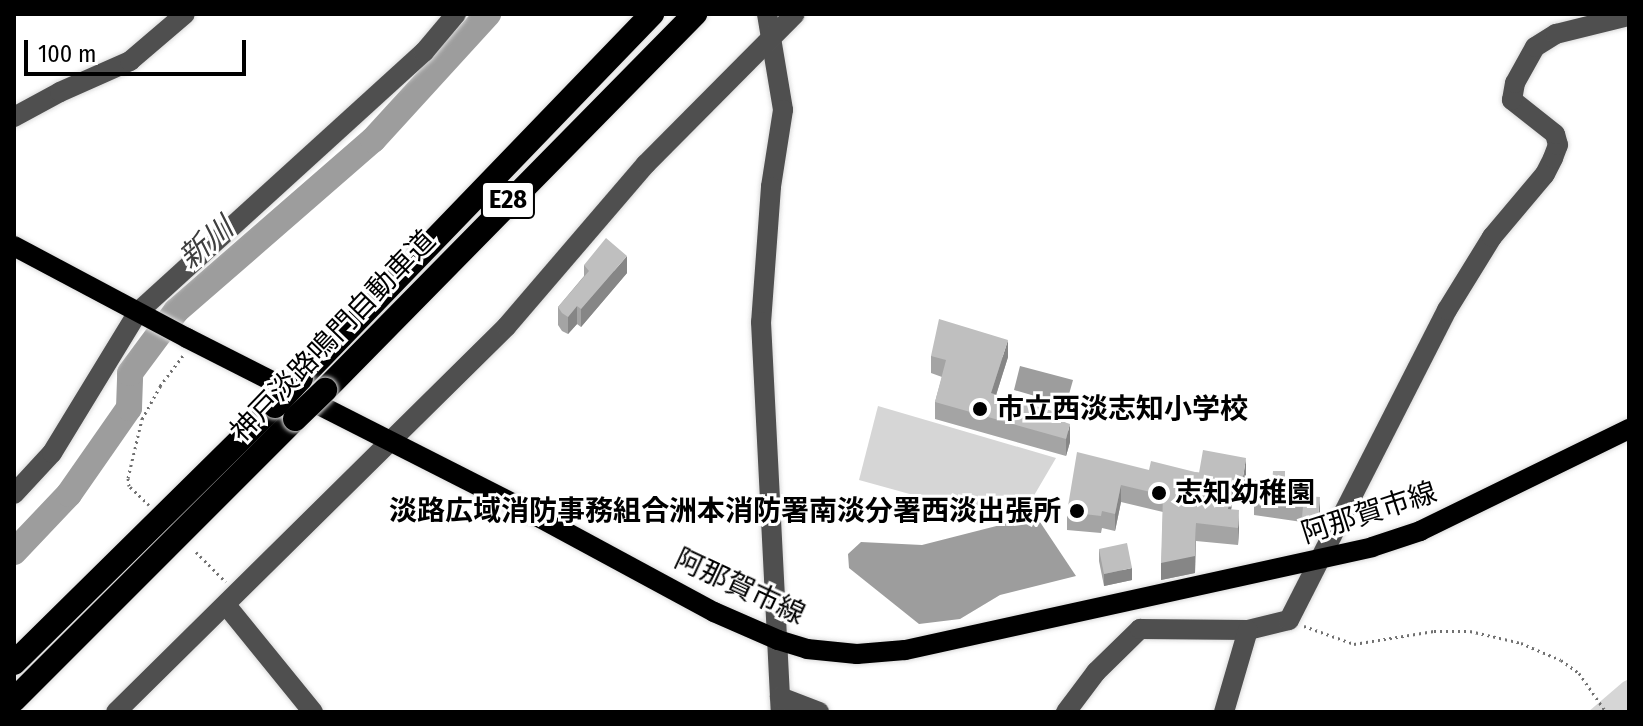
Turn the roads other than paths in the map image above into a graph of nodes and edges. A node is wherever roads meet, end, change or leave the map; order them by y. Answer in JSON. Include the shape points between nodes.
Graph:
{"nodes":[{"id":1,"x":185,"y":14,"type":"edge"},
{"id":2,"x":456,"y":14,"type":"edge"},
{"id":3,"x":652,"y":14,"type":"edge"},
{"id":4,"x":695,"y":14,"type":"edge"},
{"id":5,"x":767,"y":14,"type":"edge"},
{"id":6,"x":795,"y":14,"type":"edge"},
{"id":7,"x":1629,"y":16,"type":"edge"},
{"id":8,"x":771,"y":35,"type":"junction"},
{"id":9,"x":14,"y":117,"type":"edge"},
{"id":10,"x":14,"y":246,"type":"edge"},
{"id":11,"x":144,"y":315,"type":"junction"},
{"id":12,"x":285,"y":412,"type":"junction"},
{"id":13,"x":1629,"y":429,"type":"edge"},
{"id":14,"x":390,"y":441,"type":"junction"},
{"id":15,"x":14,"y":494,"type":"edge"},
{"id":16,"x":1316,"y":561,"type":"junction"},
{"id":17,"x":231,"y":599,"type":"junction"},
{"id":18,"x":1122,"y":603,"type":"junction"},
{"id":19,"x":1140,"y":629,"type":"junction"},
{"id":20,"x":1248,"y":630,"type":"junction"},
{"id":21,"x":778,"y":640,"type":"junction"},
{"id":22,"x":14,"y":663,"type":"edge"},
{"id":23,"x":14,"y":700,"type":"edge"},
{"id":24,"x":780,"y":704,"type":"edge"},
{"id":25,"x":116,"y":712,"type":"edge"},
{"id":26,"x":313,"y":712,"type":"edge"},
{"id":27,"x":819,"y":712,"type":"edge"},
{"id":28,"x":1066,"y":712,"type":"edge"},
{"id":29,"x":1224,"y":712,"type":"edge"}],
"edges":[{"from":1,"to":9,"type":"street","via":[[130,61]]},
{"from":2,"to":11,"type":"street","via":[[424,52]]},
{"from":3,"to":12,"type":"highway","name":"神戸淡路鳴門自動車道","number":"E28","bridge":true,"via":[[301,378]]},
{"from":4,"to":12,"type":"highway","name":"神戸淡路鳴門自動車道","number":"E28","bridge":true,"via":[[325,390]]},
{"from":5,"to":8,"type":"street"},
{"from":6,"to":8,"type":"street"},
{"from":7,"to":16,"type":"street","via":[[1556,34],[1535,47],[1515,83],[1512,100],[1555,134],[1553,158],[1492,237],[1447,310]]},
{"from":8,"to":14,"type":"street","via":[[646,164],[507,326]]},
{"from":8,"to":21,"type":"street","via":[[783,110],[761,322]]},
{"from":10,"to":11,"type":"main road","name":"阿那賀市線"},
{"from":11,"to":14,"type":"main road","name":"阿那賀市線"},
{"from":11,"to":15,"type":"street","via":[[52,453]]},
{"from":12,"to":22,"type":"highway","name":"神戸淡路鳴門自動車道","number":"E28"},
{"from":12,"to":23,"type":"highway","name":"神戸淡路鳴門自動車道","number":"E28"},
{"from":13,"to":16,"type":"main road","name":"阿那賀市線","via":[[1420,531]]},
{"from":14,"to":17,"type":"street"},
{"from":14,"to":21,"type":"main road","name":"阿那賀市線","via":[[714,612]]},
{"from":16,"to":18,"type":"main road","name":"阿那賀市線"},
{"from":16,"to":20,"type":"street","via":[[1289,620]]},
{"from":17,"to":25,"type":"street"},
{"from":17,"to":26,"type":"street"},
{"from":18,"to":19,"type":"street"},
{"from":18,"to":21,"type":"main road","name":"阿那賀市線","via":[[905,650],[857,654]]},
{"from":19,"to":20,"type":"street"},
{"from":19,"to":28,"type":"street","via":[[1096,672]]},
{"from":20,"to":29,"type":"street"},
{"from":21,"to":24,"type":"street"},
{"from":24,"to":27,"type":"street"}]}
